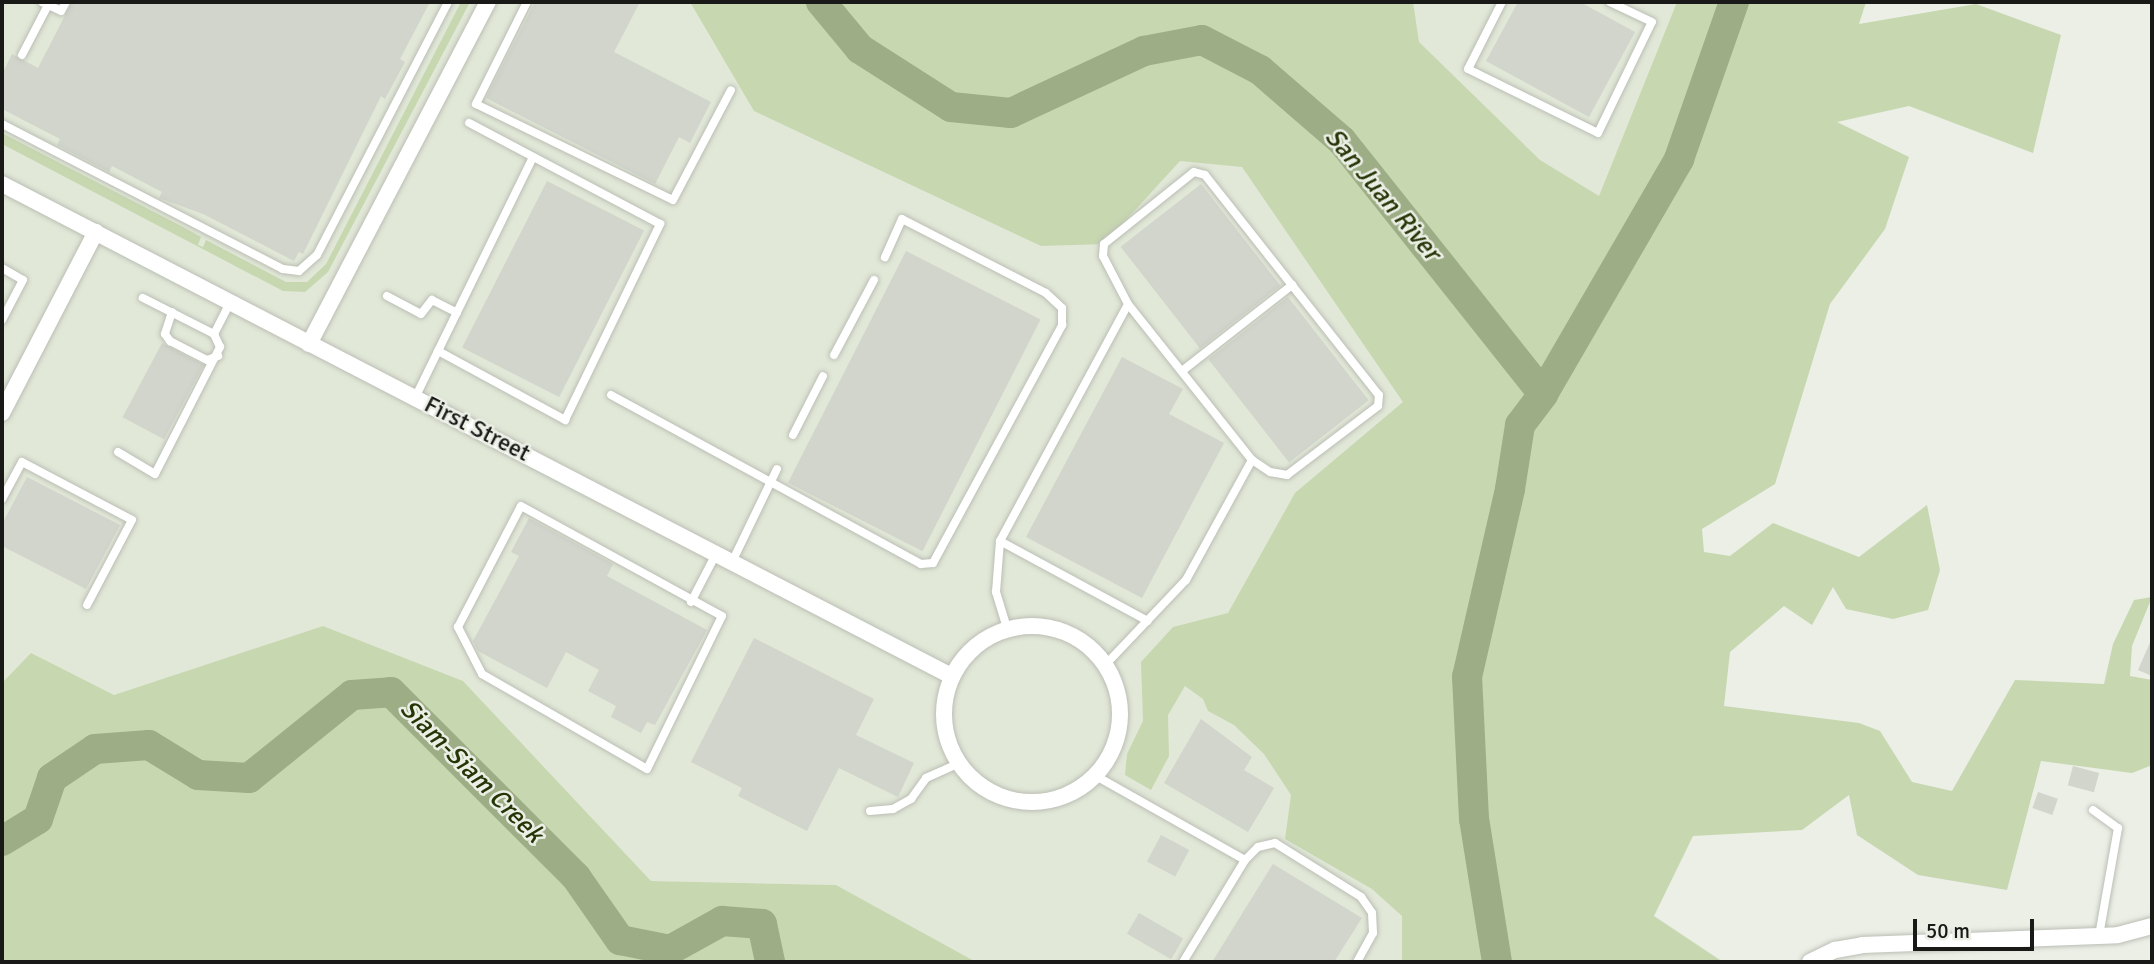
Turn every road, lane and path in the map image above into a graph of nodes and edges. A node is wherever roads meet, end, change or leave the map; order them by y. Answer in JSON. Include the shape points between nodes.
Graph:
{"nodes":[{"id":1,"x":66,"y":2,"type":"edge"},
{"id":2,"x":448,"y":2,"type":"edge"},
{"id":3,"x":488,"y":2,"type":"edge"},
{"id":4,"x":527,"y":2,"type":"edge"},
{"id":5,"x":1502,"y":2,"type":"edge"},
{"id":6,"x":1610,"y":2,"type":"edge"},
{"id":7,"x":46,"y":3,"type":"edge"},
{"id":8,"x":1626,"y":6,"type":"edge"},
{"id":9,"x":22,"y":55,"type":"dead end"},
{"id":10,"x":731,"y":90,"type":"dead end"},
{"id":11,"x":469,"y":122,"type":"dead end"},
{"id":12,"x":2,"y":124,"type":"edge"},
{"id":13,"x":533,"y":157,"type":"junction"},
{"id":14,"x":2,"y":184,"type":"edge"},
{"id":15,"x":96,"y":232,"type":"junction"},
{"id":16,"x":885,"y":257,"type":"dead end"},
{"id":17,"x":2,"y":268,"type":"edge"},
{"id":18,"x":874,"y":280,"type":"dead end"},
{"id":19,"x":1292,"y":285,"type":"junction"},
{"id":20,"x":387,"y":296,"type":"dead end"},
{"id":21,"x":143,"y":298,"type":"dead end"},
{"id":22,"x":230,"y":303,"type":"junction"},
{"id":23,"x":1128,"y":304,"type":"junction"},
{"id":24,"x":172,"y":312,"type":"junction"},
{"id":25,"x":457,"y":313,"type":"junction"},
{"id":26,"x":2,"y":320,"type":"edge"},
{"id":27,"x":214,"y":334,"type":"junction"},
{"id":28,"x":309,"y":344,"type":"junction"},
{"id":29,"x":438,"y":351,"type":"junction"},
{"id":30,"x":834,"y":355,"type":"dead end"},
{"id":31,"x":218,"y":356,"type":"junction"},
{"id":32,"x":1182,"y":371,"type":"junction"},
{"id":33,"x":823,"y":376,"type":"dead end"},
{"id":34,"x":611,"y":396,"type":"dead end"},
{"id":35,"x":415,"y":398,"type":"junction"},
{"id":36,"x":2,"y":413,"type":"edge"},
{"id":37,"x":793,"y":435,"type":"dead end"},
{"id":38,"x":118,"y":452,"type":"dead end"},
{"id":39,"x":1252,"y":460,"type":"junction"},
{"id":40,"x":777,"y":469,"type":"dead end"},
{"id":41,"x":769,"y":483,"type":"junction"},
{"id":42,"x":2,"y":499,"type":"edge"},
{"id":43,"x":1000,"y":541,"type":"junction"},
{"id":44,"x":718,"y":552,"type":"junction"},
{"id":45,"x":733,"y":560,"type":"junction"},
{"id":46,"x":691,"y":601,"type":"junction"},
{"id":47,"x":87,"y":605,"type":"dead end"},
{"id":48,"x":1148,"y":621,"type":"junction"},
{"id":49,"x":1007,"y":628,"type":"junction"},
{"id":50,"x":1106,"y":664,"type":"junction"},
{"id":51,"x":951,"y":676,"type":"junction"},
{"id":52,"x":957,"y":764,"type":"junction"},
{"id":53,"x":1096,"y":776,"type":"junction"},
{"id":54,"x":2093,"y":810,"type":"dead end"},
{"id":55,"x":870,"y":811,"type":"dead end"},
{"id":56,"x":1245,"y":860,"type":"junction"},
{"id":57,"x":2152,"y":926,"type":"edge"},
{"id":58,"x":2099,"y":936,"type":"junction"},
{"id":59,"x":1183,"y":962,"type":"edge"},
{"id":60,"x":1357,"y":962,"type":"edge"},
{"id":61,"x":1810,"y":962,"type":"edge"}],
"edges":[{"from":1,"to":7,"type":"lane","via":[[61,11]]},
{"from":2,"to":12,"type":"lane","via":[[317,255],[299,271],[284,270]]},
{"from":3,"to":28,"type":"street"},
{"from":4,"to":10,"type":"lane","via":[[476,104],[673,200]]},
{"from":5,"to":8,"type":"lane","via":[[1468,69],[1598,132],[1653,22]]},
{"from":6,"to":8,"type":"lane"},
{"from":7,"to":9,"type":"lane"},
{"from":11,"to":13,"type":"lane"},
{"from":13,"to":25,"type":"lane"},
{"from":13,"to":29,"type":"lane","via":[[660,224],[565,420]]},
{"from":14,"to":15,"type":"street","name":"First Street"},
{"from":15,"to":22,"type":"street","name":"First Street"},
{"from":15,"to":36,"type":"street"},
{"from":16,"to":41,"type":"lane","via":[[902,219],[1046,293],[1062,308],[1062,324],[933,563],[921,565]]},
{"from":17,"to":26,"type":"lane","via":[[23,280]]},
{"from":18,"to":30,"type":"lane"},
{"from":19,"to":23,"type":"lane","via":[[1205,175],[1195,172],[1104,244],[1108,270]]},
{"from":19,"to":32,"type":"lane"},
{"from":19,"to":39,"type":"lane","via":[[1379,395],[1378,405],[1287,475],[1270,472]]},
{"from":20,"to":25,"type":"lane","via":[[421,314],[432,300]]},
{"from":21,"to":24,"type":"lane"},
{"from":22,"to":27,"type":"lane"},
{"from":22,"to":28,"type":"street","name":"First Street"},
{"from":23,"to":32,"type":"lane"},
{"from":23,"to":43,"type":"lane"},
{"from":24,"to":27,"type":"lane"},
{"from":24,"to":31,"type":"lane","via":[[165,334],[170,341],[206,359]]},
{"from":25,"to":29,"type":"lane"},
{"from":27,"to":31,"type":"lane"},
{"from":28,"to":35,"type":"street","name":"First Street"},
{"from":29,"to":35,"type":"lane"},
{"from":31,"to":38,"type":"lane","via":[[155,474]]},
{"from":32,"to":39,"type":"lane"},
{"from":33,"to":37,"type":"lane"},
{"from":34,"to":41,"type":"lane"},
{"from":35,"to":44,"type":"street","name":"First Street"},
{"from":39,"to":48,"type":"lane","via":[[1186,580]]},
{"from":40,"to":41,"type":"lane"},
{"from":41,"to":45,"type":"lane"},
{"from":42,"to":47,"type":"lane","via":[[22,462],[132,520]]},
{"from":43,"to":48,"type":"lane"},
{"from":43,"to":49,"type":"lane","via":[[996,592]]},
{"from":44,"to":45,"type":"street","name":"First Street"},
{"from":44,"to":46,"type":"lane"},
{"from":45,"to":51,"type":"street","name":"First Street"},
{"from":46,"to":46,"type":"lane","via":[[722,616],[647,769],[482,674],[458,627],[521,506]]},
{"from":48,"to":50,"type":"lane"},
{"from":49,"to":50,"type":"street","via":[[1044,625],[1079,638]]},
{"from":49,"to":51,"type":"street","via":[[974,646]]},
{"from":50,"to":53,"type":"street","via":[[1120,701],[1117,741]]},
{"from":51,"to":52,"type":"street","via":[[942,720]]},
{"from":52,"to":53,"type":"street","via":[[979,787],[1008,800],[1039,803],[1070,794]]},
{"from":52,"to":55,"type":"lane","via":[[926,778],[911,799],[893,808]]},
{"from":53,"to":56,"type":"lane"},
{"from":54,"to":58,"type":"lane","via":[[2118,828]]},
{"from":56,"to":59,"type":"lane"},
{"from":56,"to":60,"type":"lane","via":[[1258,847],[1275,843],[1361,897],[1372,913],[1373,933]]},
{"from":57,"to":58,"type":"street"},
{"from":58,"to":61,"type":"street","via":[[1862,945],[1835,950]]}]}
